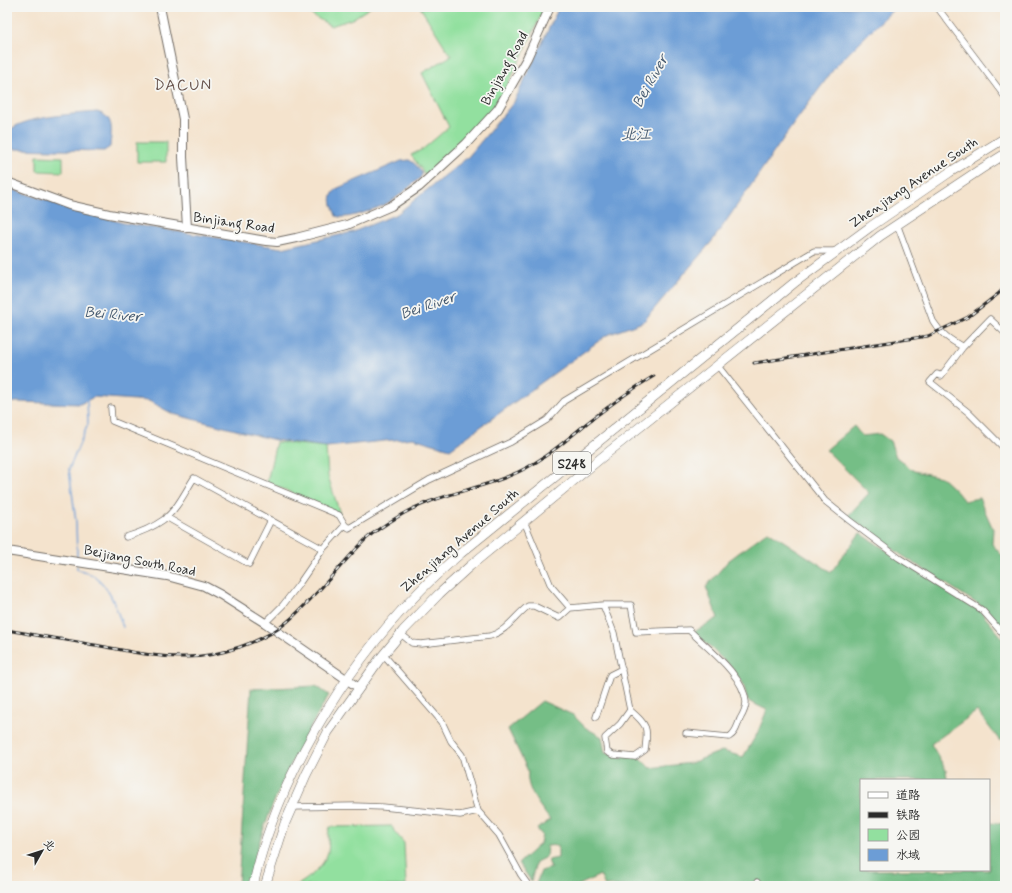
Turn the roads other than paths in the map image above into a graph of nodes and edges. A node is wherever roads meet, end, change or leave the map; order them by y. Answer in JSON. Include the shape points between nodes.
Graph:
{"nodes":[{"id":1,"x":160,"y":7,"type":"edge"},
{"id":2,"x":550,"y":7,"type":"edge"},
{"id":3,"x":937,"y":7,"type":"edge"},
{"id":4,"x":1005,"y":97,"type":"edge"},
{"id":5,"x":1005,"y":138,"type":"edge"},
{"id":6,"x":1005,"y":154,"type":"edge"},
{"id":7,"x":7,"y":182,"type":"edge"},
{"id":8,"x":897,"y":224,"type":"junction"},
{"id":9,"x":187,"y":228,"type":"junction"},
{"id":10,"x":838,"y":251,"type":"junction"},
{"id":11,"x":847,"y":262,"type":"junction"},
{"id":12,"x":1005,"y":333,"type":"edge"},
{"id":13,"x":963,"y":347,"type":"junction"},
{"id":14,"x":708,"y":354,"type":"junction"},
{"id":15,"x":717,"y":365,"type":"junction"},
{"id":16,"x":111,"y":408,"type":"dead end"},
{"id":17,"x":1005,"y":449,"type":"edge"},
{"id":18,"x":166,"y":517,"type":"junction"},
{"id":19,"x":271,"y":520,"type":"junction"},
{"id":20,"x":524,"y":521,"type":"junction"},
{"id":21,"x":345,"y":525,"type":"junction"},
{"id":22,"x":126,"y":537,"type":"dead end"},
{"id":23,"x":323,"y":549,"type":"junction"},
{"id":24,"x":7,"y":551,"type":"edge"},
{"id":25,"x":603,"y":605,"type":"junction"},
{"id":26,"x":570,"y":608,"type":"junction"},
{"id":27,"x":265,"y":624,"type":"junction"},
{"id":28,"x":401,"y":634,"type":"junction"},
{"id":29,"x":1005,"y":639,"type":"edge"},
{"id":30,"x":383,"y":654,"type":"junction"},
{"id":31,"x":622,"y":668,"type":"junction"},
{"id":32,"x":348,"y":680,"type":"junction"},
{"id":33,"x":359,"y":688,"type":"junction"},
{"id":34,"x":630,"y":710,"type":"junction"},
{"id":35,"x":596,"y":717,"type":"dead end"},
{"id":36,"x":686,"y":733,"type":"dead end"},
{"id":37,"x":292,"y":807,"type":"junction"},
{"id":38,"x":478,"y":811,"type":"junction"},
{"id":39,"x":253,"y":886,"type":"edge"},
{"id":40,"x":265,"y":886,"type":"edge"},
{"id":41,"x":529,"y":886,"type":"edge"}],
"edges":[{"from":1,"to":9,"type":"street","via":[[183,119],[182,157]]},
{"from":2,"to":9,"type":"street","name":"Binjiang Road","via":[[527,58],[498,109],[466,144],[418,187],[391,206],[347,225],[277,242]]},
{"from":3,"to":4,"type":"street"},
{"from":5,"to":10,"type":"main road","name":"Zhenjiang Avenue South","number":"S248","via":[[950,172]]},
{"from":6,"to":8,"type":"main road","name":"Zhenjiang Avenue South","number":"S248"},
{"from":7,"to":9,"type":"street","name":"Binjiang Road","via":[[70,205]]},
{"from":8,"to":11,"type":"main road","name":"Zhenjiang Avenue South","number":"S248"},
{"from":8,"to":13,"type":"street","via":[[933,321],[947,338]]},
{"from":10,"to":11,"type":"main road"},
{"from":10,"to":14,"type":"main road","name":"Zhenjiang Avenue South","number":"S248","via":[[794,283]]},
{"from":10,"to":21,"type":"street","via":[[814,251],[564,400],[547,420],[511,442],[429,480],[349,528]]},
{"from":11,"to":15,"type":"main road","name":"Zhenjiang Avenue South","number":"S248"},
{"from":12,"to":13,"type":"street","via":[[990,319]]},
{"from":13,"to":17,"type":"street","via":[[941,376],[937,374],[930,382],[968,412]]},
{"from":14,"to":15,"type":"main road"},
{"from":14,"to":32,"type":"main road","name":"Zhenjiang Avenue South","number":"S248","via":[[443,569],[392,621]]},
{"from":15,"to":20,"type":"main road","name":"Zhenjiang Avenue South","number":"S248"},
{"from":15,"to":29,"type":"street","via":[[825,500],[899,558],[982,610]]},
{"from":16,"to":21,"type":"street","via":[[112,421],[339,515]]},
{"from":18,"to":19,"type":"street","via":[[194,478]]},
{"from":18,"to":19,"type":"street","via":[[248,564]]},
{"from":18,"to":22,"type":"street","via":[[145,531]]},
{"from":19,"to":23,"type":"street"},
{"from":20,"to":26,"type":"street","via":[[551,586]]},
{"from":20,"to":28,"type":"main road","name":"Zhenjiang Avenue South","number":"S248","via":[[438,594]]},
{"from":21,"to":23,"type":"street"},
{"from":23,"to":27,"type":"street","via":[[299,584]]},
{"from":24,"to":27,"type":"street","name":"Beijiang South Road","via":[[166,576],[204,586]]},
{"from":25,"to":26,"type":"street"},
{"from":25,"to":31,"type":"street","via":[[614,633]]},
{"from":25,"to":36,"type":"street","via":[[631,605],[636,632],[689,630],[726,666],[739,683],[744,692],[745,706],[732,736],[729,738]]},
{"from":26,"to":28,"type":"street","via":[[559,618],[534,606],[528,606],[509,626],[490,636],[421,644],[412,643]]},
{"from":27,"to":32,"type":"street","name":"Beijiang South Road"},
{"from":28,"to":30,"type":"main road","name":"Zhenjiang Avenue South","number":"S248"},
{"from":30,"to":33,"type":"main road","name":"Zhenjiang Avenue South","number":"S248"},
{"from":30,"to":38,"type":"street","via":[[439,718],[460,752]]},
{"from":31,"to":34,"type":"street"},
{"from":31,"to":35,"type":"street","via":[[610,675]]},
{"from":32,"to":33,"type":"street","name":"Beijiang South Road"},
{"from":32,"to":39,"type":"main road","name":"Zhenjiang Avenue South","number":"S248","via":[[315,730],[288,783],[271,824]]},
{"from":33,"to":37,"type":"main road","name":"Zhenjiang Avenue South","number":"S248","via":[[328,732]]},
{"from":34,"to":34,"type":"street","via":[[605,738],[607,752],[635,757],[645,750],[647,730]]},
{"from":37,"to":38,"type":"street","via":[[376,807],[460,815]]},
{"from":37,"to":40,"type":"main road","name":"Zhenjiang Avenue South","number":"S248"},
{"from":38,"to":41,"type":"street","via":[[499,836]]}]}
